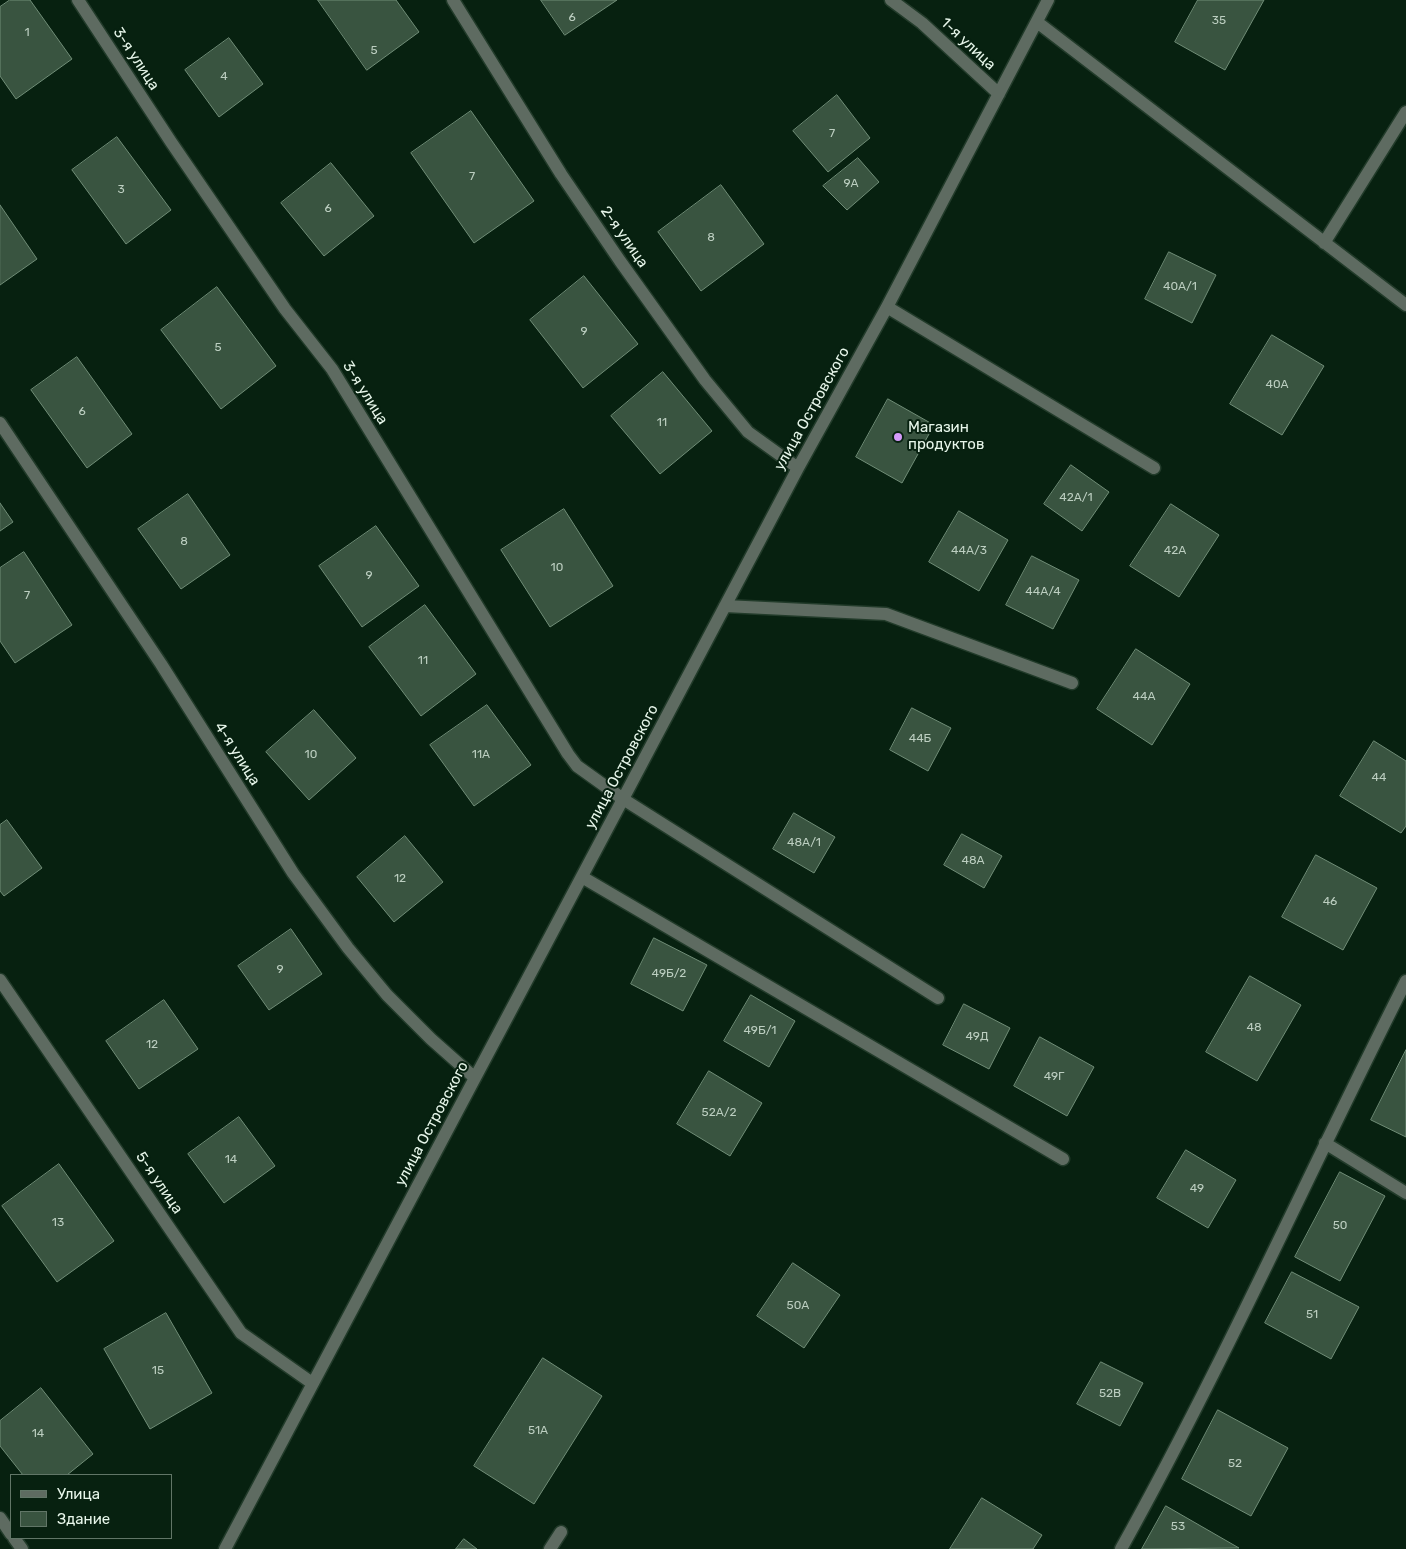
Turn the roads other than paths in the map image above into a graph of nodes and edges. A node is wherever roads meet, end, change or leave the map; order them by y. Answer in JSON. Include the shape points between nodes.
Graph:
{"nodes":[{"id":1,"x":78,"y":0,"type":"edge"},
{"id":2,"x":453,"y":0,"type":"edge"},
{"id":3,"x":891,"y":0,"type":"edge"},
{"id":4,"x":1048,"y":0,"type":"edge"},
{"id":5,"x":1036,"y":22,"type":"junction"},
{"id":6,"x":999,"y":94,"type":"junction"},
{"id":7,"x":1406,"y":112,"type":"edge"},
{"id":8,"x":1324,"y":243,"type":"junction"},
{"id":9,"x":1406,"y":305,"type":"edge"},
{"id":10,"x":887,"y":307,"type":"junction"},
{"id":11,"x":0,"y":423,"type":"edge"},
{"id":12,"x":798,"y":468,"type":"junction"},
{"id":13,"x":1154,"y":468,"type":"dead end"},
{"id":14,"x":724,"y":606,"type":"junction"},
{"id":15,"x":1072,"y":684,"type":"dead end"},
{"id":16,"x":623,"y":799,"type":"junction"},
{"id":17,"x":582,"y":877,"type":"junction"},
{"id":18,"x":0,"y":980,"type":"edge"},
{"id":19,"x":1406,"y":981,"type":"edge"},
{"id":20,"x":938,"y":998,"type":"dead end"},
{"id":21,"x":475,"y":1078,"type":"junction"},
{"id":22,"x":1325,"y":1144,"type":"junction"},
{"id":23,"x":1063,"y":1159,"type":"dead end"},
{"id":24,"x":1406,"y":1193,"type":"edge"},
{"id":25,"x":312,"y":1384,"type":"junction"},
{"id":26,"x":0,"y":1518,"type":"edge"},
{"id":27,"x":561,"y":1532,"type":"dead end"},
{"id":28,"x":10,"y":1533,"type":"edge"},
{"id":29,"x":225,"y":1549,"type":"edge"},
{"id":30,"x":550,"y":1549,"type":"edge"},
{"id":31,"x":1122,"y":1549,"type":"edge"}],
"edges":[{"from":1,"to":16,"type":"street","name":"3-я улица","via":[[285,309],[332,369],[568,754],[577,766]]},
{"from":2,"to":12,"type":"street","name":"2-я улица","via":[[561,174],[705,380],[748,432]]},
{"from":3,"to":6,"type":"street","name":"1-я улица","via":[[922,23]]},
{"from":4,"to":5,"type":"street","name":"улица Островского"},
{"from":5,"to":6,"type":"street","name":"улица Островского"},
{"from":5,"to":8,"type":"street"},
{"from":6,"to":10,"type":"street","name":"улица Островского"},
{"from":7,"to":8,"type":"street"},
{"from":8,"to":9,"type":"street"},
{"from":10,"to":12,"type":"street","name":"улица Островского"},
{"from":10,"to":13,"type":"street"},
{"from":11,"to":21,"type":"street","name":"4-я улица","via":[[161,664],[292,874],[387,995]]},
{"from":12,"to":14,"type":"street","name":"улица Островского"},
{"from":14,"to":15,"type":"street","via":[[886,614]]},
{"from":14,"to":16,"type":"street","name":"улица Островского"},
{"from":16,"to":17,"type":"street","name":"улица Островского"},
{"from":16,"to":20,"type":"street","name":"3-я улица"},
{"from":17,"to":21,"type":"street","name":"улица Островского"},
{"from":17,"to":23,"type":"street"},
{"from":18,"to":25,"type":"street","name":"5-я улица","via":[[242,1333]]},
{"from":19,"to":22,"type":"street"},
{"from":21,"to":25,"type":"street","name":"улица Островского"},
{"from":22,"to":24,"type":"street"},
{"from":22,"to":31,"type":"street","via":[[1216,1371]]},
{"from":25,"to":29,"type":"street","name":"улица Островского"},
{"from":26,"to":28,"type":"street"},
{"from":27,"to":30,"type":"street"}]}
